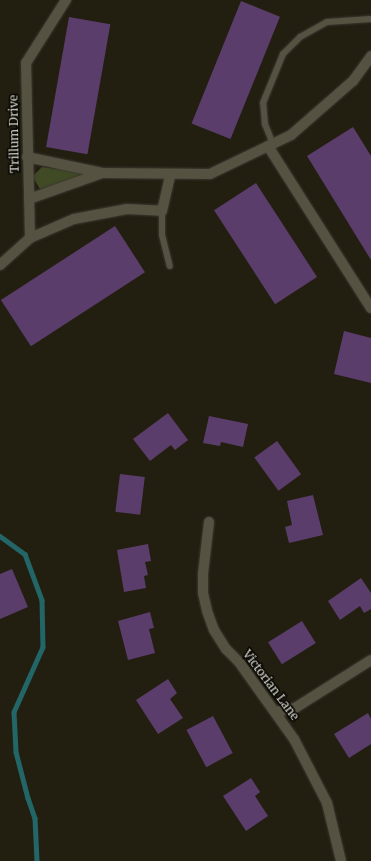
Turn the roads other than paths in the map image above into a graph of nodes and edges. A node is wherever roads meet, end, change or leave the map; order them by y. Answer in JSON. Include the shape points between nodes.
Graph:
{"nodes":[{"id":1,"x":66,"y":0,"type":"edge"},
{"id":2,"x":371,"y":18,"type":"edge"},
{"id":3,"x":371,"y":56,"type":"edge"},
{"id":4,"x":270,"y":145,"type":"junction"},
{"id":5,"x":28,"y":157,"type":"junction"},
{"id":6,"x":102,"y":173,"type":"junction"},
{"id":7,"x":170,"y":175,"type":"junction"},
{"id":8,"x":28,"y":199,"type":"junction"},
{"id":9,"x":162,"y":211,"type":"junction"},
{"id":10,"x":30,"y":238,"type":"junction"},
{"id":11,"x":0,"y":265,"type":"edge"},
{"id":12,"x":170,"y":266,"type":"dead end"},
{"id":13,"x":371,"y":308,"type":"edge"},
{"id":14,"x":209,"y":522,"type":"dead end"},
{"id":15,"x":371,"y":660,"type":"edge"},
{"id":16,"x":275,"y":712,"type":"junction"},
{"id":17,"x":341,"y":861,"type":"edge"}],
"edges":[{"from":1,"to":5,"type":"street","name":"Trillum Drive","via":[[26,63]]},
{"from":2,"to":4,"type":"lane","via":[[327,22],[300,37],[283,54],[263,103]]},
{"from":3,"to":4,"type":"street","via":[[353,82],[291,135]]},
{"from":4,"to":7,"type":"street","via":[[210,174]]},
{"from":4,"to":13,"type":"street"},
{"from":5,"to":6,"type":"street"},
{"from":5,"to":8,"type":"street","name":"Trillum Drive"},
{"from":6,"to":7,"type":"street"},
{"from":6,"to":8,"type":"street"},
{"from":7,"to":9,"type":"street"},
{"from":8,"to":10,"type":"street","name":"Trillum Drive"},
{"from":9,"to":10,"type":"street","via":[[127,209],[74,219]]},
{"from":9,"to":12,"type":"lane","via":[[162,236]]},
{"from":10,"to":11,"type":"street"},
{"from":14,"to":16,"type":"street","name":"Victorian Lane","via":[[203,574],[207,611],[214,630],[226,649],[239,662]]},
{"from":15,"to":16,"type":"street","via":[[295,708]]},
{"from":16,"to":17,"type":"street","name":"Victorian Lane","via":[[294,739],[328,803]]}]}
